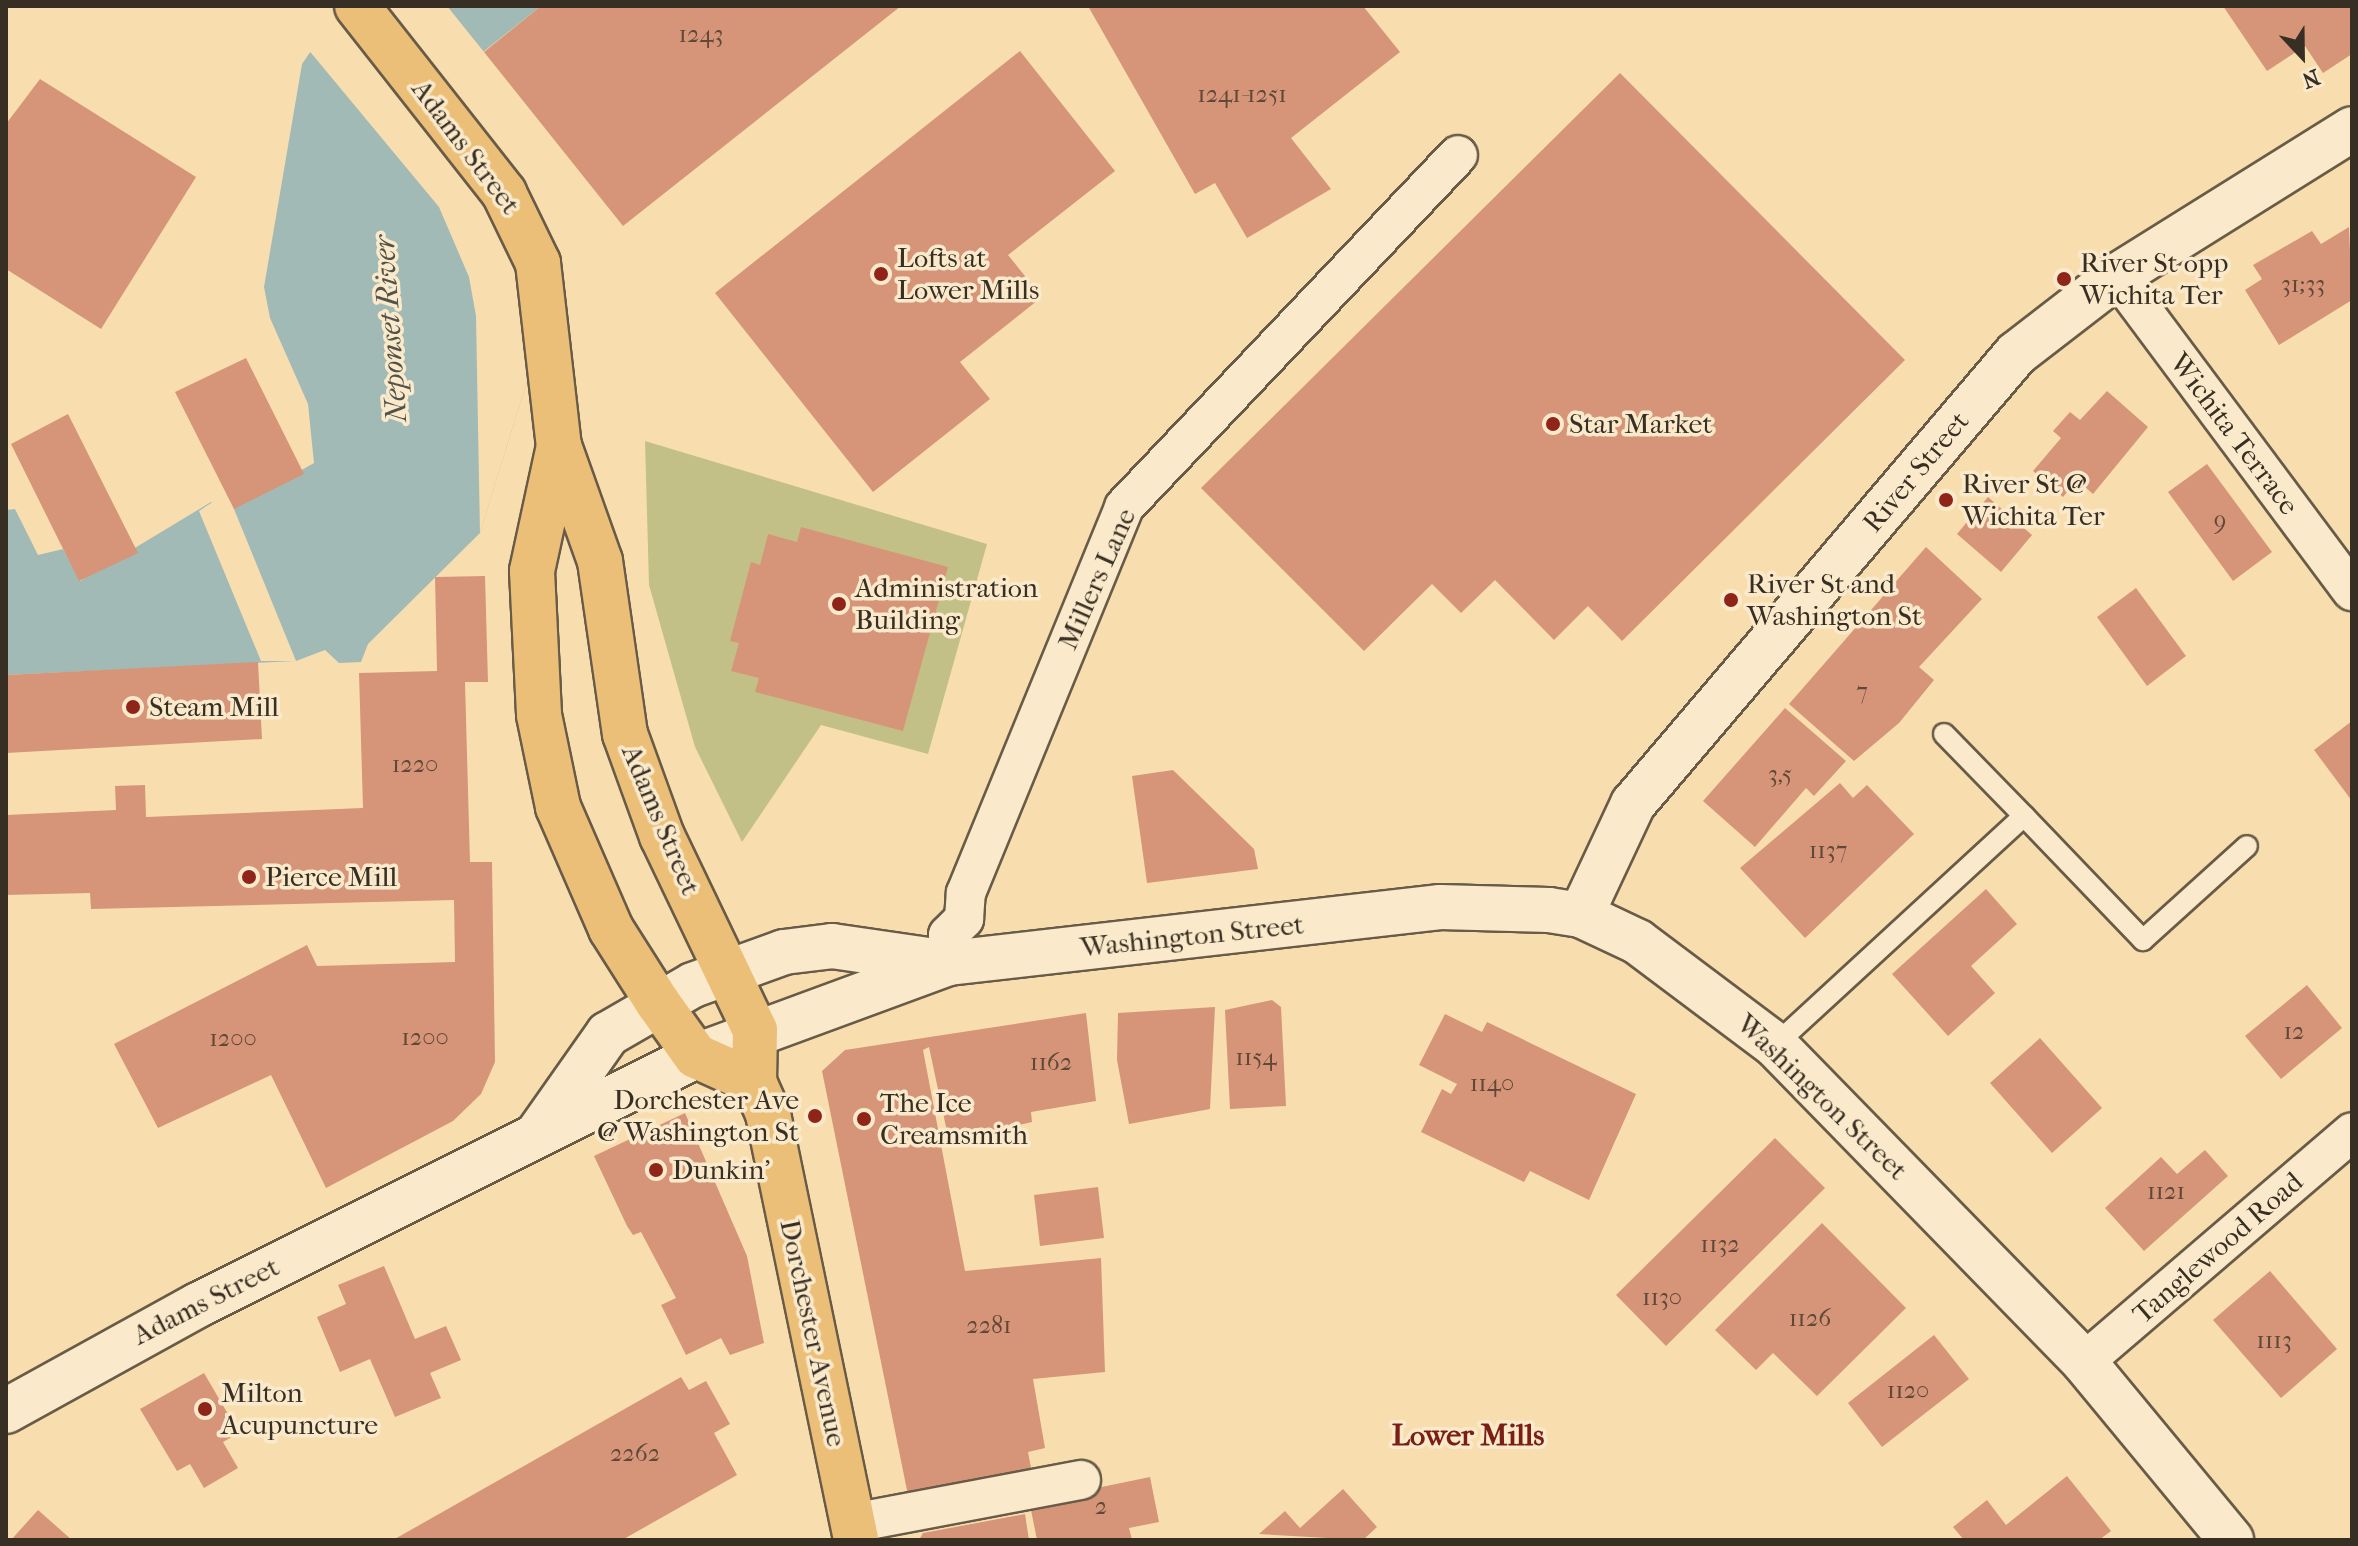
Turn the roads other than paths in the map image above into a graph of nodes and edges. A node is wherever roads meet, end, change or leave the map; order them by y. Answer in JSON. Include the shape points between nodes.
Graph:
{"nodes":[{"id":1,"x":357,"y":6,"type":"edge"},
{"id":2,"x":2352,"y":129,"type":"edge"},
{"id":3,"x":1458,"y":155,"type":"dead end"},
{"id":4,"x":2117,"y":276,"type":"junction"},
{"id":5,"x":559,"y":446,"type":"junction"},
{"id":6,"x":2352,"y":591,"type":"edge"},
{"id":7,"x":1944,"y":734,"type":"dead end"},
{"id":8,"x":2024,"y":816,"type":"junction"},
{"id":9,"x":2247,"y":846,"type":"dead end"},
{"id":10,"x":1581,"y":915,"type":"junction"},
{"id":11,"x":949,"y":963,"type":"junction"},
{"id":12,"x":729,"y":970,"type":"junction"},
{"id":13,"x":658,"y":1003,"type":"junction"},
{"id":14,"x":755,"y":1030,"type":"junction"},
{"id":15,"x":1775,"y":1045,"type":"junction"},
{"id":16,"x":696,"y":1056,"type":"junction"},
{"id":17,"x":754,"y":1082,"type":"junction"},
{"id":18,"x":539,"y":1132,"type":"junction"},
{"id":19,"x":2352,"y":1132,"type":"edge"},
{"id":20,"x":2084,"y":1362,"type":"junction"},
{"id":21,"x":6,"y":1411,"type":"edge"},
{"id":22,"x":1081,"y":1480,"type":"dead end"},
{"id":23,"x":854,"y":1532,"type":"edge"},
{"id":24,"x":2231,"y":1540,"type":"edge"}],
"edges":[{"from":1,"to":5,"type":"main road","name":"Adams Street","via":[[515,209],[548,312]]},
{"from":2,"to":4,"type":"main road","name":"River Street"},
{"from":3,"to":11,"type":"street","name":"Millers Lane","via":[[1124,507],[966,893],[964,919],[948,935]]},
{"from":4,"to":6,"type":"street","name":"Wichita Terrace"},
{"from":4,"to":10,"type":"main road","name":"River Street","via":[[2016,354],[1648,785],[1608,844]]},
{"from":5,"to":12,"type":"main road","name":"Adams Street","via":[[600,561],[616,695],[635,768]]},
{"from":5,"to":13,"type":"main road","name":"Adams Street","via":[[532,571],[542,743],[584,872]]},
{"from":7,"to":8,"type":"lane"},
{"from":8,"to":9,"type":"lane","via":[[2143,940]]},
{"from":8,"to":15,"type":"lane"},
{"from":10,"to":11,"type":"main road","name":"Washington Street","via":[[1440,907]]},
{"from":10,"to":15,"type":"main road","name":"Washington Street","via":[[1651,950]]},
{"from":11,"to":12,"type":"main road","name":"Washington Street","via":[[832,946]]},
{"from":11,"to":14,"type":"main road","name":"Washington Street"},
{"from":12,"to":13,"type":"main road","name":"Washington Street"},
{"from":12,"to":14,"type":"main road","name":"Adams Street"},
{"from":13,"to":16,"type":"main road","name":"Adams Street"},
{"from":13,"to":18,"type":"main road","via":[[585,1058]]},
{"from":14,"to":16,"type":"main road","name":"Adams Street"},
{"from":14,"to":17,"type":"main road","name":"Dorchester Avenue"},
{"from":15,"to":20,"type":"main road","name":"Washington Street"},
{"from":16,"to":17,"type":"main road"},
{"from":16,"to":18,"type":"main road","name":"Adams Street"},
{"from":17,"to":23,"type":"main road","name":"Dorchester Avenue","via":[[768,1114]]},
{"from":18,"to":21,"type":"main road","name":"Adams Street","via":[[62,1376]]},
{"from":19,"to":20,"type":"street","name":"Tanglewood Road"},
{"from":20,"to":24,"type":"main road","name":"Washington Street"},
{"from":22,"to":23,"type":"street"}]}
